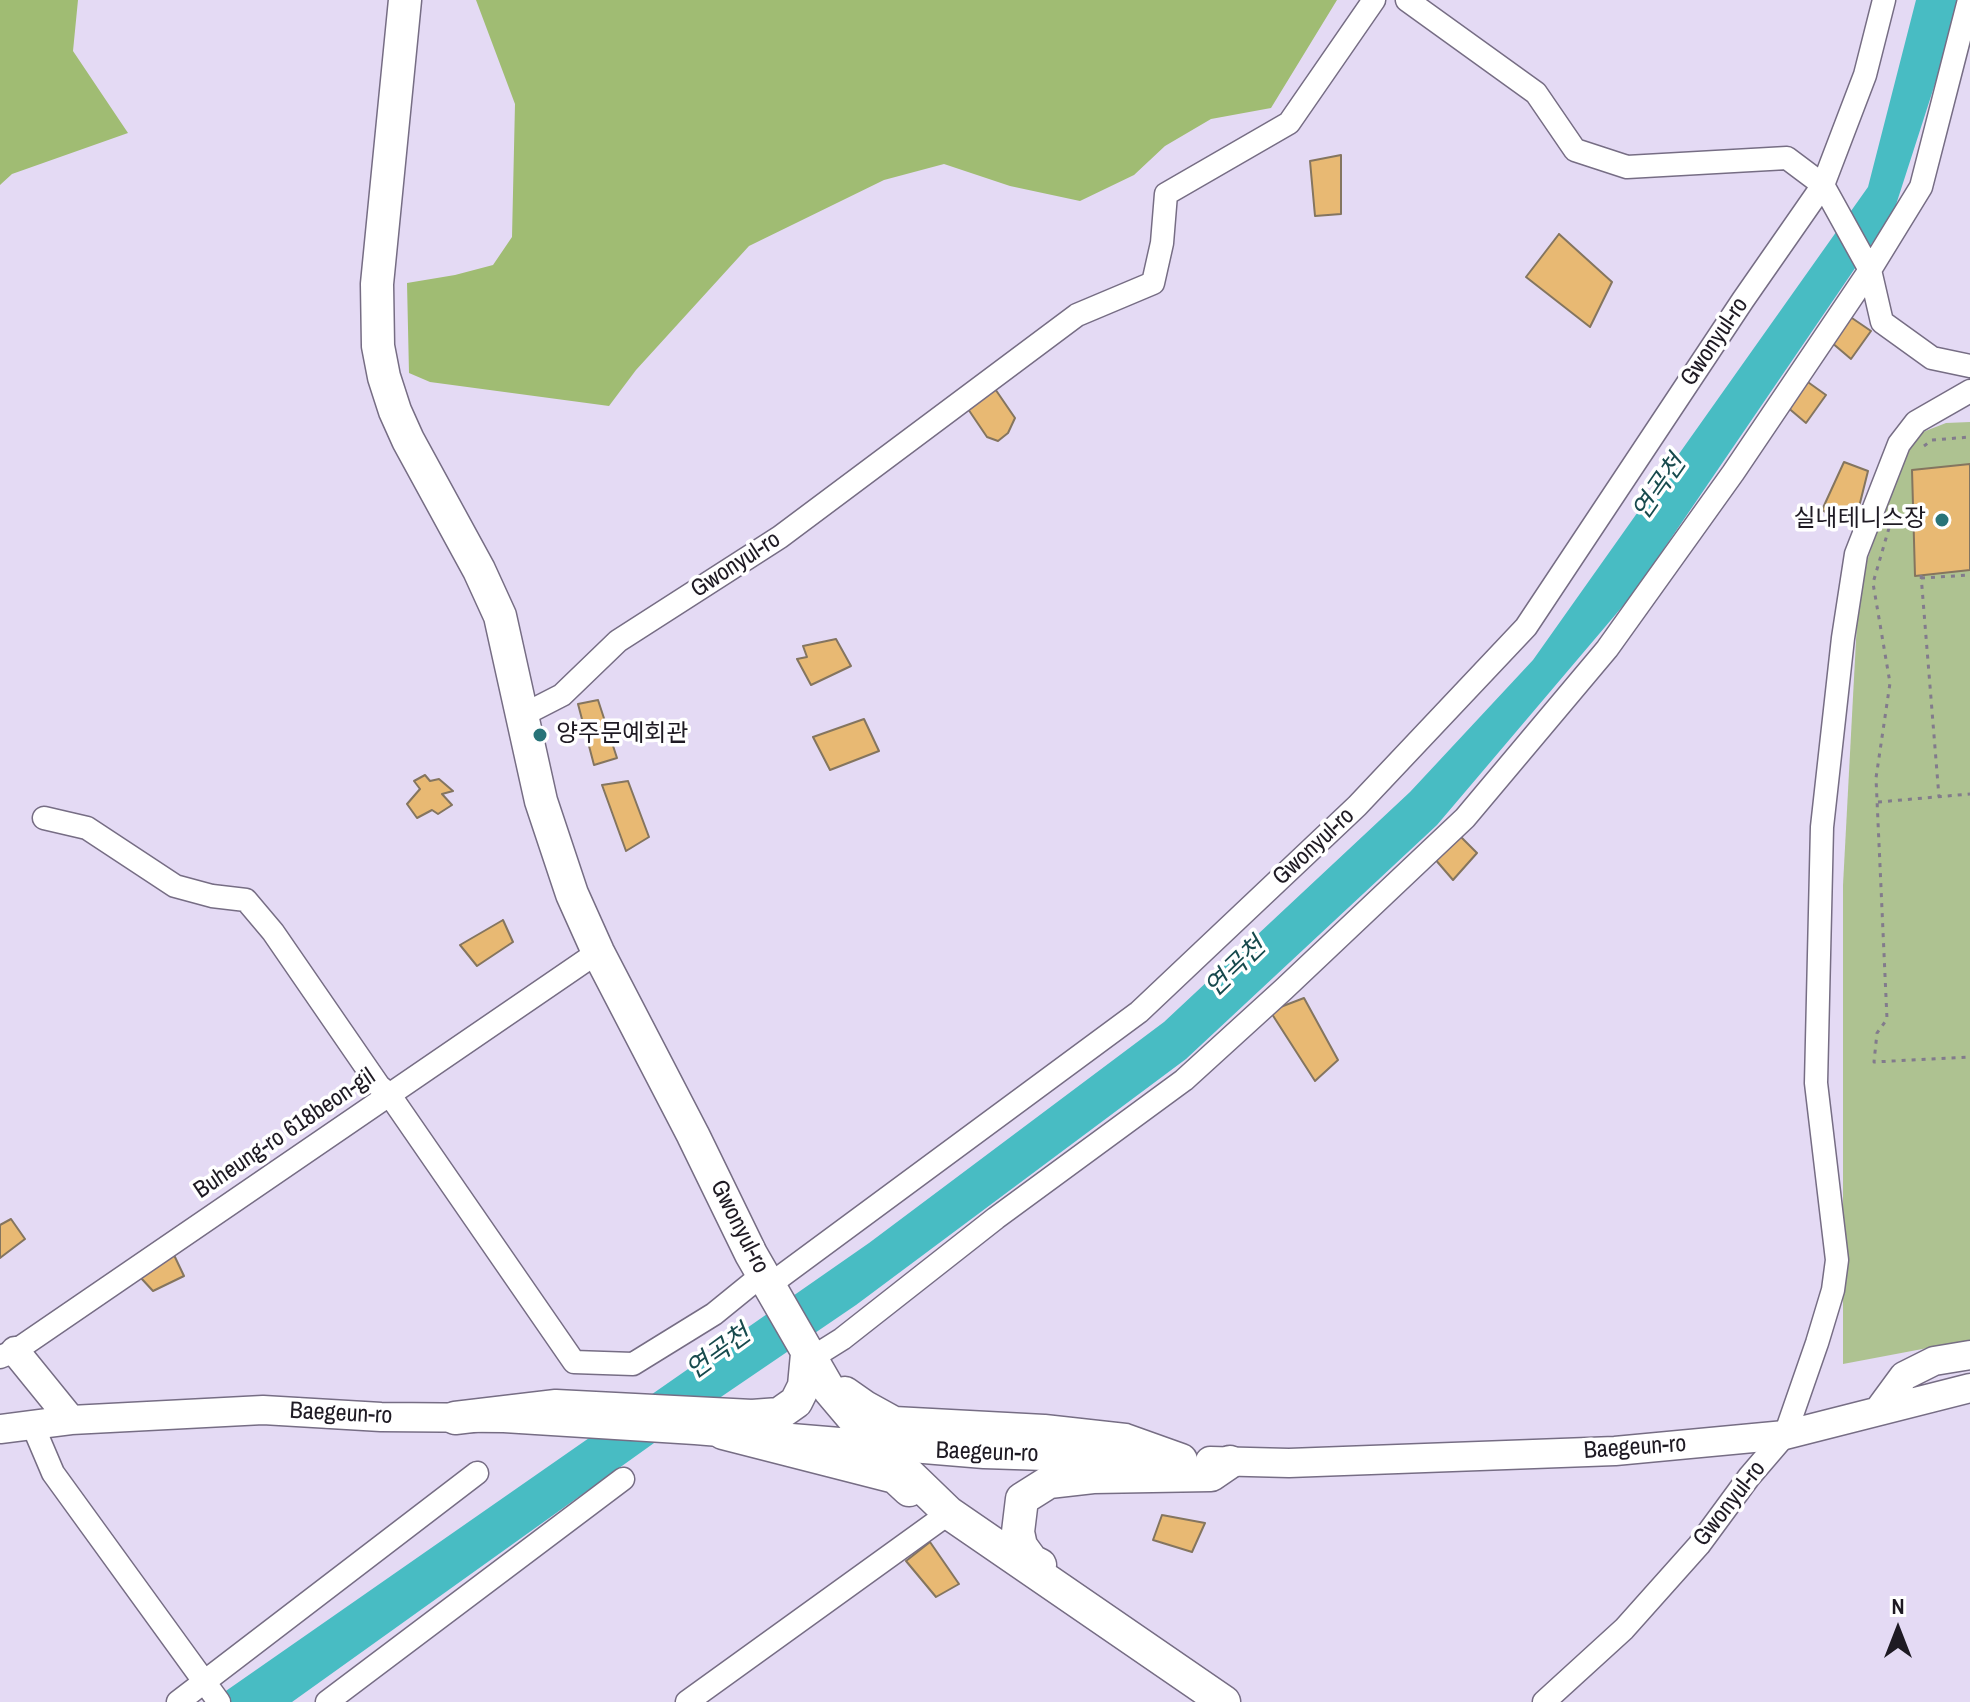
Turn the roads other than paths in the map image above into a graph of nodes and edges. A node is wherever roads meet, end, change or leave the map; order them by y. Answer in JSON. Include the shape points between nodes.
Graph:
{"nodes":[{"id":1,"x":405,"y":0,"type":"edge"},
{"id":2,"x":1374,"y":0,"type":"edge"},
{"id":3,"x":1407,"y":0,"type":"edge"},
{"id":4,"x":1884,"y":0,"type":"edge"},
{"id":5,"x":1969,"y":0,"type":"edge"},
{"id":6,"x":1823,"y":185,"type":"junction"},
{"id":7,"x":1870,"y":270,"type":"junction"},
{"id":8,"x":1970,"y":366,"type":"edge"},
{"id":9,"x":1970,"y":391,"type":"edge"},
{"id":10,"x":523,"y":715,"type":"junction"},
{"id":11,"x":44,"y":818,"type":"dead end"},
{"id":12,"x":598,"y":952,"type":"junction"},
{"id":13,"x":389,"y":1094,"type":"junction"},
{"id":14,"x":765,"y":1281,"type":"junction"},
{"id":15,"x":7,"y":1354,"type":"edge"},
{"id":16,"x":1970,"y":1355,"type":"edge"},
{"id":17,"x":810,"y":1359,"type":"junction"},
{"id":18,"x":1970,"y":1388,"type":"edge"},
{"id":19,"x":1879,"y":1410,"type":"junction"},
{"id":20,"x":455,"y":1418,"type":"joint"},
{"id":21,"x":71,"y":1420,"type":"junction"},
{"id":22,"x":713,"y":1425,"type":"junction"},
{"id":23,"x":33,"y":1426,"type":"junction"},
{"id":24,"x":0,"y":1429,"type":"edge"},
{"id":25,"x":1785,"y":1435,"type":"junction"},
{"id":26,"x":881,"y":1447,"type":"junction"},
{"id":27,"x":1181,"y":1460,"type":"junction"},
{"id":28,"x":1230,"y":1462,"type":"junction"},
{"id":29,"x":477,"y":1473,"type":"dead end"},
{"id":30,"x":623,"y":1479,"type":"dead end"},
{"id":31,"x":945,"y":1515,"type":"junction"},
{"id":32,"x":1134,"y":1638,"type":"junction"},
{"id":33,"x":205,"y":1683,"type":"junction"},
{"id":34,"x":178,"y":1702,"type":"edge"},
{"id":35,"x":219,"y":1702,"type":"edge"},
{"id":36,"x":327,"y":1702,"type":"edge"},
{"id":37,"x":687,"y":1702,"type":"edge"},
{"id":38,"x":1224,"y":1702,"type":"edge"},
{"id":39,"x":1544,"y":1702,"type":"edge"}],
"edges":[{"from":1,"to":10,"type":"main road","name":"Gwonyul-ro","via":[[377,284],[378,346],[395,411],[500,616]]},
{"from":2,"to":10,"type":"street","name":"Gwonyul-ro","via":[[1289,123],[1166,194],[1153,283],[1077,315],[780,537],[618,641],[562,695]]},
{"from":3,"to":6,"type":"street","via":[[1536,93],[1575,150],[1627,167],[1787,158]]},
{"from":4,"to":6,"type":"street","name":"Gwonyul-ro","via":[[1865,75]]},
{"from":5,"to":7,"type":"street","via":[[1921,187]]},
{"from":6,"to":7,"type":"street"},
{"from":6,"to":14,"type":"street","name":"Gwonyul-ro","via":[[1526,627],[1357,806],[1139,1012]]},
{"from":7,"to":8,"type":"street","via":[[1882,322],[1932,358]]},
{"from":7,"to":17,"type":"street","via":[[1607,649],[1465,818],[1184,1080]]},
{"from":9,"to":25,"type":"street","name":"Gwonyul-ro","via":[[1916,422],[1899,444],[1856,554],[1822,827],[1816,1083],[1837,1260],[1833,1290]]},
{"from":10,"to":12,"type":"main road","name":"Gwonyul-ro","via":[[541,801]]},
{"from":11,"to":13,"type":"street","via":[[87,828],[175,886],[246,900]]},
{"from":12,"to":13,"type":"street","name":"Buheung-ro 618beon-gil"},
{"from":12,"to":14,"type":"main road","name":"Gwonyul-ro"},
{"from":13,"to":14,"type":"street","via":[[574,1362],[633,1364]]},
{"from":13,"to":15,"type":"street","name":"Buheung-ro 618beon-gil"},
{"from":14,"to":17,"type":"main road"},
{"from":15,"to":21,"type":"street"},
{"from":16,"to":19,"type":"street","via":[[1934,1361],[1904,1376]]},
{"from":17,"to":22,"type":"main road","via":[[804,1386],[779,1414]]},
{"from":17,"to":26,"type":"main road","via":[[830,1391]]},
{"from":17,"to":27,"type":"main road","via":[[865,1407],[894,1423],[1125,1440]]},
{"from":18,"to":19,"type":"street","name":"Baegeun-ro"},
{"from":19,"to":25,"type":"street","name":"Baegeun-ro"},
{"from":20,"to":21,"type":"street","name":"Baegeun-ro","via":[[263,1410]]},
{"from":20,"to":22,"type":"main road","via":[[555,1414]]},
{"from":21,"to":23,"type":"street","name":"Baegeun-ro"},
{"from":22,"to":26,"type":"street","name":"Baegeun-ro"},
{"from":22,"to":31,"type":"main road","via":[[895,1477]]},
{"from":23,"to":24,"type":"street","name":"Baegeun-ro"},
{"from":23,"to":33,"type":"street","via":[[53,1473]]},
{"from":25,"to":28,"type":"street","name":"Baegeun-ro","via":[[1615,1451]]},
{"from":25,"to":39,"type":"street","name":"Gwonyul-ro","via":[[1699,1545],[1624,1629]]},
{"from":26,"to":27,"type":"street","name":"Baegeun-ro"},
{"from":26,"to":31,"type":"main road"},
{"from":27,"to":28,"type":"street","name":"Baegeun-ro"},
{"from":28,"to":32,"type":"main road","via":[[1211,1475],[1049,1482],[1022,1499],[1018,1532],[1032,1561],[1065,1580]]},
{"from":29,"to":33,"type":"street"},
{"from":30,"to":36,"type":"street"},
{"from":31,"to":32,"type":"main road"},
{"from":31,"to":37,"type":"street"},
{"from":32,"to":38,"type":"main road"},
{"from":33,"to":34,"type":"street"},
{"from":33,"to":35,"type":"street"}]}
